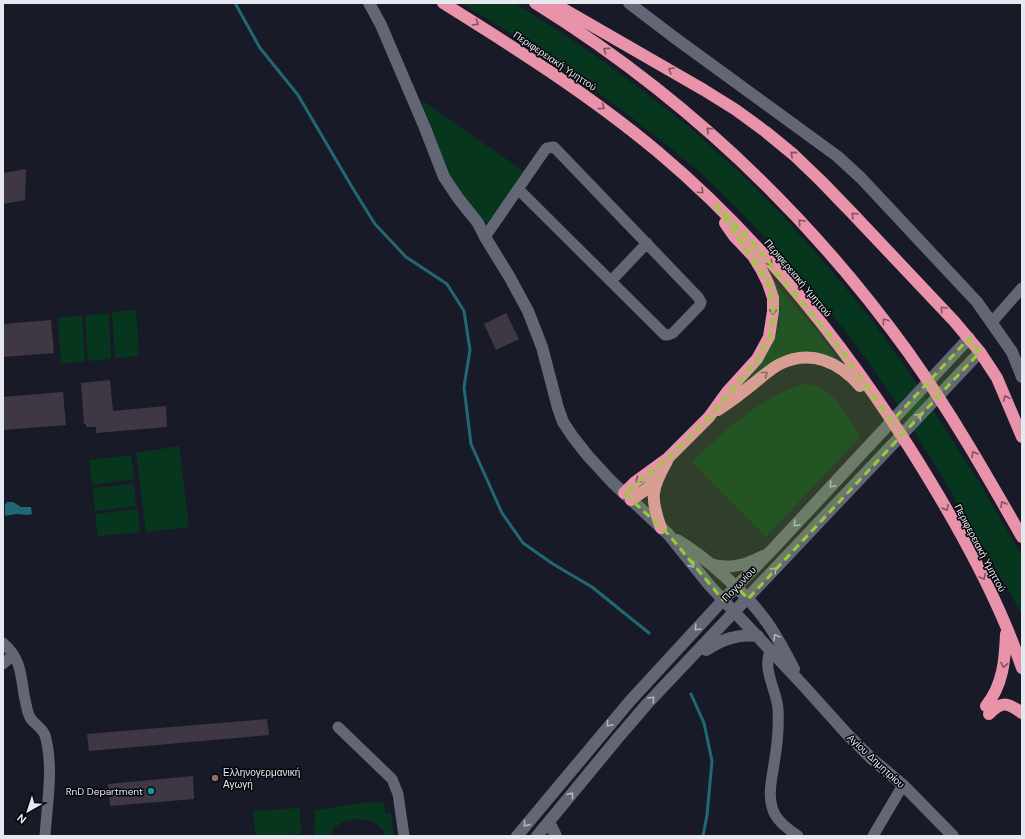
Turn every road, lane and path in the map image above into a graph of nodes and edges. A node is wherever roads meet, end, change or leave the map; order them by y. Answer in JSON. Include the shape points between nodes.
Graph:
{"nodes":[{"id":1,"x":369,"y":3,"type":"edge"},
{"id":2,"x":443,"y":3,"type":"edge"},
{"id":3,"x":535,"y":3,"type":"edge"},
{"id":4,"x":553,"y":3,"type":"edge"},
{"id":5,"x":636,"y":5,"type":"edge"},
{"id":6,"x":518,"y":189,"type":"junction"},
{"id":7,"x":715,"y":204,"type":"junction"},
{"id":8,"x":485,"y":237,"type":"junction"},
{"id":9,"x":647,"y":243,"type":"junction"},
{"id":10,"x":610,"y":281,"type":"junction"},
{"id":11,"x":1022,"y":288,"type":"edge"},
{"id":12,"x":992,"y":322,"type":"junction"},
{"id":13,"x":969,"y":338,"type":"junction"},
{"id":14,"x":980,"y":352,"type":"junction"},
{"id":15,"x":1022,"y":377,"type":"edge"},
{"id":16,"x":709,"y":417,"type":"junction"},
{"id":17,"x":893,"y":422,"type":"junction"},
{"id":18,"x":1022,"y":437,"type":"edge"},
{"id":19,"x":668,"y":458,"type":"junction"},
{"id":20,"x":660,"y":473,"type":"junction"},
{"id":21,"x":627,"y":497,"type":"junction"},
{"id":22,"x":664,"y":531,"type":"junction"},
{"id":23,"x":1022,"y":537,"type":"edge"},
{"id":24,"x":771,"y":551,"type":"junction"},
{"id":25,"x":710,"y":564,"type":"junction"},
{"id":26,"x":736,"y":588,"type":"junction"},
{"id":27,"x":748,"y":599,"type":"junction"},
{"id":28,"x":724,"y":600,"type":"junction"},
{"id":29,"x":735,"y":612,"type":"junction"},
{"id":30,"x":1006,"y":626,"type":"junction"},
{"id":31,"x":758,"y":636,"type":"junction"},
{"id":32,"x":3,"y":642,"type":"edge"},
{"id":33,"x":771,"y":650,"type":"junction"},
{"id":34,"x":13,"y":655,"type":"junction"},
{"id":35,"x":686,"y":663,"type":"junction"},
{"id":36,"x":3,"y":664,"type":"edge"},
{"id":37,"x":1022,"y":668,"type":"edge"},
{"id":38,"x":802,"y":684,"type":"junction"},
{"id":39,"x":1022,"y":713,"type":"edge"},
{"id":40,"x":338,"y":727,"type":"dead end"},
{"id":41,"x":902,"y":785,"type":"junction"},
{"id":42,"x":549,"y":822,"type":"junction"},
{"id":43,"x":45,"y":836,"type":"edge"},
{"id":44,"x":404,"y":836,"type":"edge"},
{"id":45,"x":517,"y":836,"type":"edge"},
{"id":46,"x":537,"y":836,"type":"edge"},
{"id":47,"x":556,"y":836,"type":"edge"},
{"id":48,"x":798,"y":836,"type":"edge"},
{"id":49,"x":873,"y":836,"type":"edge"},
{"id":50,"x":952,"y":836,"type":"edge"}],
"edges":[{"from":1,"to":8,"type":"street","via":[[381,25],[444,176],[478,223]]},
{"from":2,"to":7,"type":"highway","name":"Περιφερειακή Υμηττού","one_way":true,"via":[[570,84],[611,114],[660,153]]},
{"from":23,"to":3,"type":"highway","one_way":true,"via":[[965,438],[908,352],[811,232],[739,158],[683,108],[636,71]]},
{"from":13,"to":4,"type":"highway","one_way":true,"via":[[821,181],[766,132],[704,90]]},
{"from":5,"to":12,"type":"street","via":[[837,156],[861,178],[972,297]]},
{"from":6,"to":8,"type":"street"},
{"from":6,"to":9,"type":"street","via":[[545,150],[554,147]]},
{"from":6,"to":10,"type":"street"},
{"from":7,"to":16,"type":"highway","one_way":true,"via":[[730,231],[762,269],[773,298],[773,311],[769,337],[763,349]]},
{"from":7,"to":17,"type":"highway","name":"Περιφερειακή Υμηττού","one_way":true,"via":[[754,244],[836,341]]},
{"from":8,"to":21,"type":"street","via":[[533,322],[563,422],[586,453]]},
{"from":9,"to":10,"type":"street"},
{"from":9,"to":10,"type":"street","via":[[701,302],[673,333],[665,334]]},
{"from":11,"to":12,"type":"street"},
{"from":12,"to":15,"type":"street","via":[[1012,352]]},
{"from":13,"to":14,"type":"highway"},
{"from":13,"to":24,"type":"street","name":"Πογωνίου","one_way":true},
{"from":18,"to":14,"type":"highway","one_way":true,"via":[[997,378]]},
{"from":27,"to":14,"type":"street","name":"Πογωνίου","one_way":true},
{"from":16,"to":17,"type":"highway","one_way":true,"via":[[768,371],[780,364],[811,357],[823,359],[844,369]]},
{"from":16,"to":19,"type":"highway"},
{"from":17,"to":30,"type":"highway","name":"Περιφερειακή Υμηττού","one_way":true,"via":[[958,530]]},
{"from":19,"to":20,"type":"highway"},
{"from":19,"to":21,"type":"highway","one_way":true,"via":[[635,482]]},
{"from":20,"to":21,"type":"highway","via":[[648,488]]},
{"from":20,"to":22,"type":"highway","via":[[653,495],[657,516]]},
{"from":21,"to":22,"type":"street"},
{"from":22,"to":25,"type":"street"},
{"from":22,"to":28,"type":"street","one_way":true},
{"from":24,"to":25,"type":"street","via":[[756,560],[737,566],[723,567]]},
{"from":24,"to":26,"type":"street","name":"Πογωνίου"},
{"from":25,"to":26,"type":"street"},
{"from":26,"to":27,"type":"street"},
{"from":26,"to":28,"type":"street","name":"Πογωνίου"},
{"from":27,"to":29,"type":"street","name":"Πογωνίου"},
{"from":38,"to":27,"type":"street","one_way":true,"via":[[770,627]]},
{"from":28,"to":29,"type":"street"},
{"from":28,"to":45,"type":"street","name":"Πογωνίου","one_way":true,"via":[[614,718]]},
{"from":29,"to":31,"type":"street"},
{"from":29,"to":35,"type":"street","name":"Πογωνίου"},
{"from":30,"to":37,"type":"highway","name":"Περιφερειακή Υμηττού"},
{"from":30,"to":39,"type":"highway","one_way":true,"via":[[1002,674],[987,710],[999,704],[1006,704]]},
{"from":31,"to":33,"type":"street"},
{"from":31,"to":35,"type":"street","via":[[740,636],[723,640]]},
{"from":32,"to":34,"type":"street"},
{"from":33,"to":38,"type":"street"},
{"from":33,"to":48,"type":"street","via":[[768,665],[778,716],[770,786],[771,801],[779,819]]},
{"from":34,"to":36,"type":"street"},
{"from":34,"to":43,"type":"street","via":[[22,675],[25,704],[29,715],[44,732],[48,745]]},
{"from":42,"to":35,"type":"street","name":"Πογωνίου","one_way":true,"via":[[635,717]]},
{"from":38,"to":41,"type":"street","name":"Αγίου Δημητρίου","via":[[847,734]]},
{"from":40,"to":44,"type":"street","via":[[392,779],[398,794]]},
{"from":41,"to":49,"type":"street"},
{"from":41,"to":50,"type":"street","name":"Αγίου Δημητρίου"},
{"from":42,"to":46,"type":"street","name":"Πογωνίου"},
{"from":42,"to":47,"type":"street"}]}
